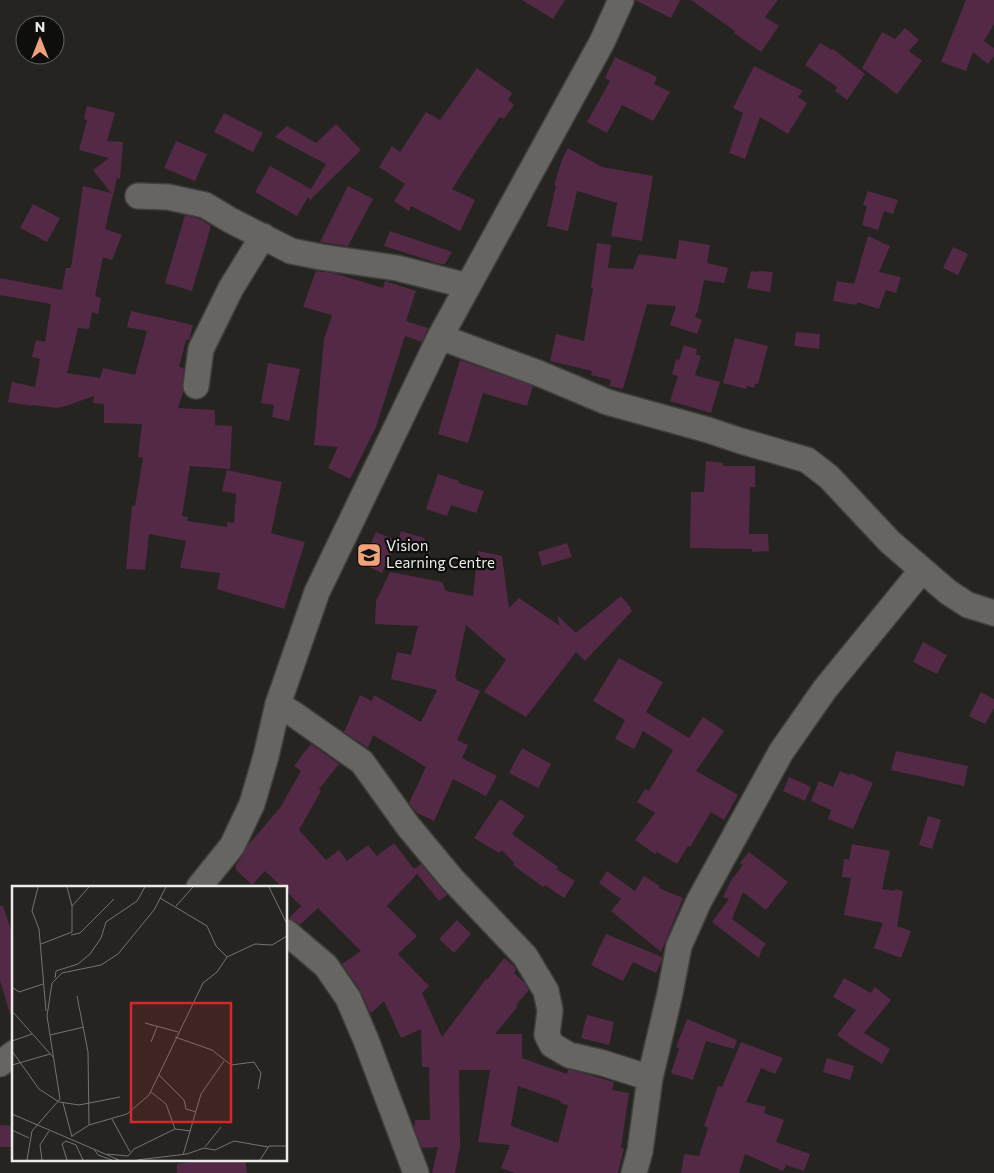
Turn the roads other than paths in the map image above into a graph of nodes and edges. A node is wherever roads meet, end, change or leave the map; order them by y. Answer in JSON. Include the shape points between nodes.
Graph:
{"nodes":[{"id":1,"x":621,"y":0,"type":"edge"},
{"id":2,"x":138,"y":196,"type":"dead end"},
{"id":3,"x":263,"y":236,"type":"junction"},
{"id":4,"x":468,"y":286,"type":"junction"},
{"id":5,"x":440,"y":337,"type":"junction"},
{"id":6,"x":196,"y":386,"type":"dead end"},
{"id":7,"x":922,"y":570,"type":"junction"},
{"id":8,"x":994,"y":613,"type":"edge"},
{"id":9,"x":278,"y":704,"type":"junction"},
{"id":10,"x":207,"y":884,"type":"edge"},
{"id":11,"x":288,"y":934,"type":"edge"},
{"id":12,"x":12,"y":1055,"type":"edge"},
{"id":13,"x":0,"y":1064,"type":"edge"},
{"id":14,"x":650,"y":1078,"type":"junction"},
{"id":15,"x":416,"y":1173,"type":"edge"},
{"id":16,"x":634,"y":1173,"type":"edge"}],
"edges":[{"from":1,"to":4,"type":"street","via":[[602,42]]},
{"from":2,"to":3,"type":"street","via":[[168,197],[205,206]]},
{"from":3,"to":4,"type":"street","via":[[292,251],[397,268]]},
{"from":3,"to":6,"type":"street","via":[[230,288],[201,350]]},
{"from":4,"to":5,"type":"street"},
{"from":5,"to":7,"type":"street","via":[[607,402],[807,460],[829,477],[890,542]]},
{"from":5,"to":9,"type":"street","via":[[317,592]]},
{"from":7,"to":8,"type":"street","via":[[968,604]]},
{"from":7,"to":14,"type":"street","via":[[825,688],[786,744],[699,901],[679,946]]},
{"from":9,"to":10,"type":"street","via":[[252,804],[232,846]]},
{"from":9,"to":14,"type":"street","via":[[362,762],[452,880],[525,956],[546,991],[550,1010],[547,1035],[552,1045],[568,1055]]},
{"from":11,"to":15,"type":"street","via":[[326,966],[348,998]]},
{"from":12,"to":13,"type":"street"},
{"from":14,"to":16,"type":"street"}]}
